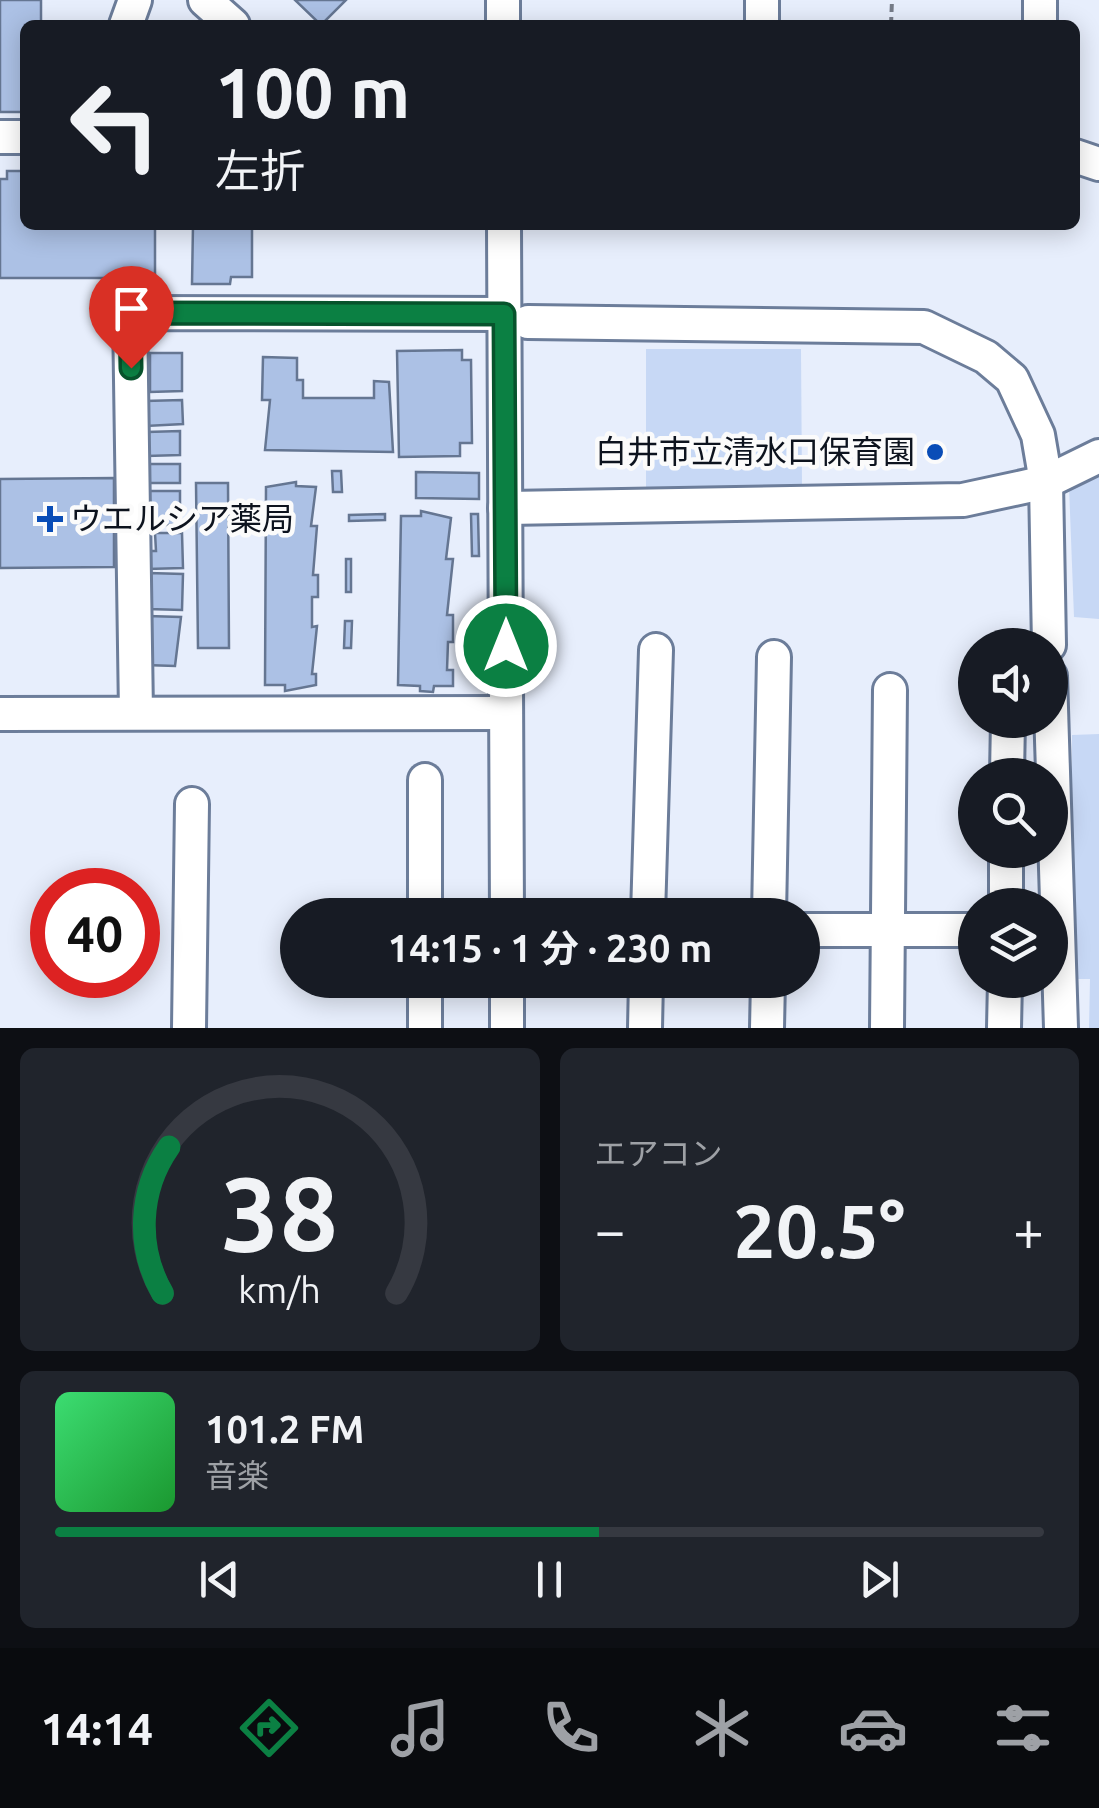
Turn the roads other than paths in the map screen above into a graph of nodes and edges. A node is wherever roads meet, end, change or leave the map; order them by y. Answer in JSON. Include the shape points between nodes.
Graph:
{"nodes":[{"id":1,"x":205,"y":0,"type":"edge"},
{"id":2,"x":227,"y":20,"type":"edge"},
{"id":3,"x":505,"y":230,"type":"edge"},
{"id":4,"x":516,"y":318,"type":"junction"},
{"id":5,"x":1099,"y":456,"type":"edge"},
{"id":6,"x":1046,"y":482,"type":"junction"},
{"id":7,"x":505,"y":508,"type":"junction"},
{"id":8,"x":1050,"y":628,"type":"edge"},
{"id":9,"x":656,"y":650,"type":"dead end"},
{"id":10,"x":774,"y":657,"type":"dead end"},
{"id":11,"x":890,"y":690,"type":"dead end"},
{"id":12,"x":506,"y":713,"type":"junction"},
{"id":13,"x":0,"y":714,"type":"edge"},
{"id":14,"x":136,"y":714,"type":"junction"},
{"id":15,"x":1052,"y":738,"type":"edge"},
{"id":16,"x":425,"y":780,"type":"dead end"},
{"id":17,"x":192,"y":804,"type":"dead end"},
{"id":18,"x":425,"y":898,"type":"edge"},
{"id":19,"x":507,"y":898,"type":"edge"},
{"id":20,"x":649,"y":898,"type":"edge"},
{"id":21,"x":769,"y":898,"type":"edge"},
{"id":22,"x":820,"y":930,"type":"edge"},
{"id":23,"x":888,"y":930,"type":"junction"},
{"id":24,"x":958,"y":930,"type":"edge"},
{"id":25,"x":425,"y":998,"type":"edge"},
{"id":26,"x":507,"y":998,"type":"edge"},
{"id":27,"x":646,"y":998,"type":"edge"},
{"id":28,"x":768,"y":998,"type":"edge"},
{"id":29,"x":1005,"y":998,"type":"edge"},
{"id":30,"x":189,"y":1028,"type":"edge"},
{"id":31,"x":425,"y":1028,"type":"edge"},
{"id":32,"x":507,"y":1028,"type":"edge"},
{"id":33,"x":645,"y":1028,"type":"edge"},
{"id":34,"x":767,"y":1028,"type":"edge"},
{"id":35,"x":887,"y":1028,"type":"edge"},
{"id":36,"x":1004,"y":1028,"type":"edge"},
{"id":37,"x":1060,"y":1028,"type":"edge"}],
"edges":[{"from":1,"to":2,"type":"street"},
{"from":3,"to":4,"type":"street"},
{"from":4,"to":6,"type":"street","via":[[924,327],[986,356],[1012,379],[1038,435]]},
{"from":4,"to":7,"type":"street"},
{"from":4,"to":14,"type":"street","via":[[130,313]]},
{"from":5,"to":6,"type":"street"},
{"from":6,"to":7,"type":"street","via":[[963,500]]},
{"from":6,"to":8,"type":"street"},
{"from":7,"to":12,"type":"street"},
{"from":9,"to":20,"type":"street"},
{"from":10,"to":21,"type":"street"},
{"from":11,"to":23,"type":"street"},
{"from":12,"to":14,"type":"street"},
{"from":12,"to":19,"type":"street"},
{"from":13,"to":14,"type":"street"},
{"from":15,"to":37,"type":"street"},
{"from":16,"to":18,"type":"street"},
{"from":17,"to":30,"type":"street"},
{"from":22,"to":23,"type":"street"},
{"from":23,"to":24,"type":"street"},
{"from":23,"to":35,"type":"street"},
{"from":25,"to":31,"type":"street"},
{"from":26,"to":32,"type":"street"},
{"from":27,"to":33,"type":"street"},
{"from":28,"to":34,"type":"street"},
{"from":29,"to":36,"type":"street"}]}
